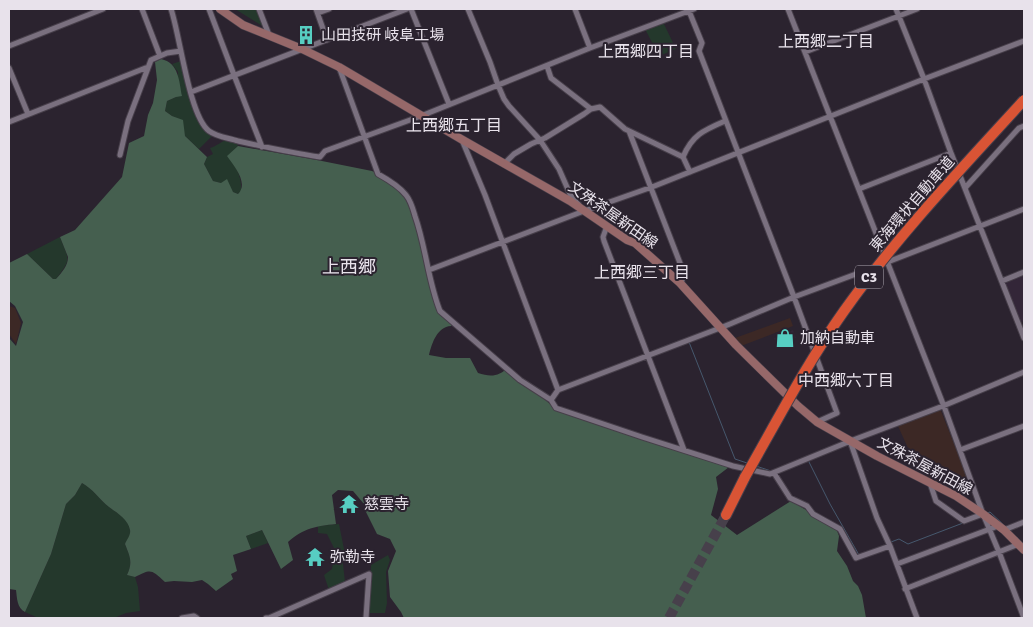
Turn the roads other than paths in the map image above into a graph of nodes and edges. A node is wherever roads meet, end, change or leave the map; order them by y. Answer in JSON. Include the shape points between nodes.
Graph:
{"nodes":[{"id":1,"x":99,"y":9,"type":"edge"},
{"id":2,"x":142,"y":9,"type":"edge"},
{"id":3,"x":170,"y":9,"type":"edge"},
{"id":4,"x":209,"y":9,"type":"edge"},
{"id":5,"x":220,"y":9,"type":"edge"},
{"id":6,"x":259,"y":9,"type":"edge"},
{"id":7,"x":328,"y":9,"type":"edge"},
{"id":8,"x":407,"y":9,"type":"edge"},
{"id":9,"x":411,"y":9,"type":"edge"},
{"id":10,"x":468,"y":9,"type":"edge"},
{"id":11,"x":575,"y":9,"type":"edge"},
{"id":12,"x":788,"y":9,"type":"edge"},
{"id":13,"x":896,"y":9,"type":"edge"},
{"id":14,"x":917,"y":9,"type":"edge"},
{"id":15,"x":687,"y":10,"type":"edge"},
{"id":16,"x":317,"y":11,"type":"edge"},
{"id":17,"x":899,"y":16,"type":"junction"},
{"id":18,"x":269,"y":35,"type":"junction"},
{"id":19,"x":327,"y":40,"type":"junction"},
{"id":20,"x":1024,"y":41,"type":"edge"},
{"id":21,"x":9,"y":46,"type":"edge"},
{"id":22,"x":590,"y":48,"type":"junction"},
{"id":23,"x":302,"y":49,"type":"junction"},
{"id":24,"x":181,"y":51,"type":"junction"},
{"id":25,"x":805,"y":52,"type":"junction"},
{"id":26,"x":160,"y":56,"type":"junction"},
{"id":27,"x":339,"y":66,"type":"junction"},
{"id":28,"x":547,"y":66,"type":"junction"},
{"id":29,"x":148,"y":67,"type":"junction"},
{"id":30,"x":9,"y":68,"type":"edge"},
{"id":31,"x":234,"y":75,"type":"junction"},
{"id":32,"x":924,"y":79,"type":"junction"},
{"id":33,"x":498,"y":85,"type":"junction"},
{"id":34,"x":191,"y":92,"type":"junction"},
{"id":35,"x":1024,"y":100,"type":"edge"},
{"id":36,"x":449,"y":104,"type":"junction"},
{"id":37,"x":591,"y":109,"type":"junction"},
{"id":38,"x":28,"y":114,"type":"junction"},
{"id":39,"x":421,"y":116,"type":"junction"},
{"id":40,"x":830,"y":117,"type":"junction"},
{"id":41,"x":725,"y":121,"type":"junction"},
{"id":42,"x":9,"y":122,"type":"edge"},
{"id":43,"x":1024,"y":126,"type":"edge"},
{"id":44,"x":629,"y":131,"type":"junction"},
{"id":45,"x":365,"y":137,"type":"junction"},
{"id":46,"x":462,"y":139,"type":"junction"},
{"id":47,"x":540,"y":140,"type":"junction"},
{"id":48,"x":262,"y":147,"type":"junction"},
{"id":49,"x":738,"y":153,"type":"junction"},
{"id":50,"x":951,"y":153,"type":"junction"},
{"id":51,"x":120,"y":155,"type":"dead end"},
{"id":52,"x":683,"y":157,"type":"junction"},
{"id":53,"x":504,"y":164,"type":"junction"},
{"id":54,"x":690,"y":172,"type":"junction"},
{"id":55,"x":652,"y":187,"type":"junction"},
{"id":56,"x":965,"y":188,"type":"junction"},
{"id":57,"x":859,"y":189,"type":"junction"},
{"id":58,"x":1024,"y":209,"type":"edge"},
{"id":59,"x":584,"y":211,"type":"junction"},
{"id":60,"x":607,"y":226,"type":"junction"},
{"id":61,"x":980,"y":226,"type":"junction"},
{"id":62,"x":503,"y":242,"type":"junction"},
{"id":63,"x":887,"y":262,"type":"junction"},
{"id":64,"x":429,"y":270,"type":"junction"},
{"id":65,"x":1024,"y":272,"type":"edge"},
{"id":66,"x":1002,"y":281,"type":"junction"},
{"id":67,"x":680,"y":283,"type":"junction"},
{"id":68,"x":794,"y":297,"type":"junction"},
{"id":69,"x":720,"y":328,"type":"junction"},
{"id":70,"x":1024,"y":338,"type":"edge"},
{"id":71,"x":648,"y":356,"type":"junction"},
{"id":72,"x":1024,"y":372,"type":"edge"},
{"id":73,"x":558,"y":390,"type":"junction"},
{"id":74,"x":551,"y":400,"type":"junction"},
{"id":75,"x":943,"y":406,"type":"junction"},
{"id":76,"x":817,"y":422,"type":"junction"},
{"id":77,"x":1024,"y":426,"type":"edge"},
{"id":78,"x":850,"y":441,"type":"junction"},
{"id":79,"x":684,"y":450,"type":"junction"},
{"id":80,"x":960,"y":450,"type":"junction"},
{"id":81,"x":774,"y":473,"type":"junction"},
{"id":82,"x":930,"y":483,"type":"junction"},
{"id":83,"x":982,"y":514,"type":"junction"},
{"id":84,"x":726,"y":515,"type":"tunnel mouth"},
{"id":85,"x":1024,"y":522,"type":"edge"},
{"id":86,"x":1001,"y":528,"type":"junction"},
{"id":87,"x":990,"y":530,"type":"junction"},
{"id":88,"x":890,"y":546,"type":"junction"},
{"id":89,"x":1023,"y":548,"type":"edge"},
{"id":90,"x":999,"y":552,"type":"junction"},
{"id":91,"x":897,"y":564,"type":"junction"},
{"id":92,"x":905,"y":589,"type":"junction"},
{"id":93,"x":182,"y":618,"type":"edge"},
{"id":94,"x":197,"y":618,"type":"edge"},
{"id":95,"x":268,"y":618,"type":"edge"},
{"id":96,"x":366,"y":618,"type":"edge"},
{"id":97,"x":917,"y":618,"type":"edge"},
{"id":98,"x":1023,"y":618,"type":"edge"}],
"edges":[{"from":1,"to":21,"type":"street"},
{"from":2,"to":26,"type":"street"},
{"from":3,"to":24,"type":"street"},
{"from":4,"to":31,"type":"street"},
{"from":5,"to":18,"type":"main road","name":"文殊茶屋新田線","via":[[243,25]]},
{"from":6,"to":18,"type":"street"},
{"from":7,"to":16,"type":"street"},
{"from":8,"to":19,"type":"street"},
{"from":9,"to":36,"type":"street"},
{"from":10,"to":33,"type":"street"},
{"from":11,"to":22,"type":"street"},
{"from":12,"to":25,"type":"street"},
{"from":13,"to":17,"type":"street"},
{"from":14,"to":17,"type":"street"},
{"from":15,"to":22,"type":"street"},
{"from":15,"to":41,"type":"street","via":[[702,43],[699,51]]},
{"from":16,"to":19,"type":"street"},
{"from":17,"to":25,"type":"street"},
{"from":17,"to":32,"type":"street"},
{"from":18,"to":23,"type":"main road","name":"文殊茶屋新田線"},
{"from":19,"to":23,"type":"street"},
{"from":20,"to":32,"type":"street"},
{"from":22,"to":28,"type":"street"},
{"from":23,"to":27,"type":"main road","name":"文殊茶屋新田線"},
{"from":23,"to":31,"type":"street"},
{"from":24,"to":26,"type":"street"},
{"from":24,"to":34,"type":"street"},
{"from":25,"to":40,"type":"street"},
{"from":26,"to":29,"type":"street","via":[[151,60]]},
{"from":27,"to":39,"type":"main road","name":"文殊茶屋新田線"},
{"from":27,"to":45,"type":"street"},
{"from":28,"to":33,"type":"street"},
{"from":28,"to":37,"type":"street","via":[[552,78]]},
{"from":29,"to":38,"type":"street"},
{"from":29,"to":51,"type":"street","via":[[128,121]]},
{"from":30,"to":38,"type":"street"},
{"from":31,"to":34,"type":"street"},
{"from":31,"to":48,"type":"street"},
{"from":32,"to":40,"type":"street"},
{"from":32,"to":50,"type":"street"},
{"from":33,"to":36,"type":"street"},
{"from":33,"to":47,"type":"street","via":[[509,106]]},
{"from":34,"to":48,"type":"street","via":[[200,120],[210,132]]},
{"from":35,"to":84,"type":"highway","name":"東海環状自動車道","number":"C3","bridge":true,"via":[[906,232],[844,312],[795,388]]},
{"from":36,"to":39,"type":"street"},
{"from":37,"to":44,"type":"street","via":[[600,107]]},
{"from":37,"to":47,"type":"street"},
{"from":38,"to":42,"type":"street"},
{"from":39,"to":45,"type":"street"},
{"from":39,"to":46,"type":"main road","name":"文殊茶屋新田線"},
{"from":40,"to":49,"type":"street"},
{"from":40,"to":57,"type":"street"},
{"from":41,"to":49,"type":"street"},
{"from":41,"to":52,"type":"street","via":[[695,136]]},
{"from":43,"to":56,"type":"street"},
{"from":44,"to":52,"type":"street"},
{"from":44,"to":55,"type":"street"},
{"from":45,"to":48,"type":"street","via":[[325,151],[320,157]]},
{"from":45,"to":64,"type":"street","via":[[378,174],[410,201]]},
{"from":46,"to":53,"type":"main road","name":"文殊茶屋新田線"},
{"from":46,"to":62,"type":"street"},
{"from":47,"to":53,"type":"street","via":[[514,154]]},
{"from":47,"to":59,"type":"street","via":[[570,194]]},
{"from":49,"to":54,"type":"street"},
{"from":49,"to":68,"type":"street"},
{"from":50,"to":56,"type":"street"},
{"from":50,"to":57,"type":"street"},
{"from":52,"to":54,"type":"street"},
{"from":53,"to":59,"type":"main road","name":"文殊茶屋新田線"},
{"from":54,"to":55,"type":"street"},
{"from":55,"to":59,"type":"street"},
{"from":55,"to":67,"type":"street","via":[[685,276]]},
{"from":56,"to":61,"type":"street"},
{"from":57,"to":63,"type":"street"},
{"from":58,"to":61,"type":"street"},
{"from":59,"to":60,"type":"main road","name":"文殊茶屋新田線"},
{"from":59,"to":62,"type":"street"},
{"from":60,"to":67,"type":"main road","name":"文殊茶屋新田線","via":[[635,243]]},
{"from":60,"to":71,"type":"street","via":[[604,241]]},
{"from":61,"to":63,"type":"street"},
{"from":61,"to":66,"type":"street"},
{"from":62,"to":64,"type":"street"},
{"from":62,"to":73,"type":"street"},
{"from":63,"to":68,"type":"street"},
{"from":63,"to":75,"type":"street"},
{"from":64,"to":74,"type":"street","via":[[440,311],[520,380]]},
{"from":65,"to":66,"type":"street"},
{"from":66,"to":70,"type":"street"},
{"from":67,"to":69,"type":"main road","name":"文殊茶屋新田線"},
{"from":68,"to":69,"type":"street"},
{"from":68,"to":76,"type":"street","via":[[837,413]]},
{"from":69,"to":71,"type":"street"},
{"from":69,"to":76,"type":"main road","name":"文殊茶屋新田線"},
{"from":71,"to":73,"type":"street"},
{"from":71,"to":79,"type":"street"},
{"from":72,"to":75,"type":"street"},
{"from":73,"to":74,"type":"street"},
{"from":74,"to":79,"type":"street","via":[[556,408]]},
{"from":75,"to":78,"type":"street"},
{"from":75,"to":80,"type":"street"},
{"from":76,"to":78,"type":"main road","name":"文殊茶屋新田線"},
{"from":77,"to":80,"type":"street"},
{"from":78,"to":81,"type":"street"},
{"from":78,"to":82,"type":"main road","name":"文殊茶屋新田線"},
{"from":78,"to":88,"type":"street"},
{"from":79,"to":81,"type":"street","via":[[734,466]]},
{"from":80,"to":83,"type":"street"},
{"from":81,"to":88,"type":"street","via":[[790,498],[840,529],[856,558]]},
{"from":82,"to":83,"type":"main road","name":"文殊茶屋新田線"},
{"from":82,"to":83,"type":"street","via":[[936,501],[964,521]]},
{"from":83,"to":86,"type":"main road","name":"文殊茶屋新田線"},
{"from":83,"to":87,"type":"street"},
{"from":85,"to":86,"type":"street"},
{"from":86,"to":87,"type":"street"},
{"from":86,"to":89,"type":"main road","name":"文殊茶屋新田線"},
{"from":87,"to":90,"type":"street"},
{"from":87,"to":91,"type":"street"},
{"from":88,"to":91,"type":"street"},
{"from":89,"to":90,"type":"street"},
{"from":90,"to":92,"type":"street"},
{"from":90,"to":98,"type":"street"},
{"from":91,"to":92,"type":"street"},
{"from":92,"to":97,"type":"street"},
{"from":93,"to":94,"type":"street"},
{"from":95,"to":96,"type":"street","via":[[369,574]]}]}
